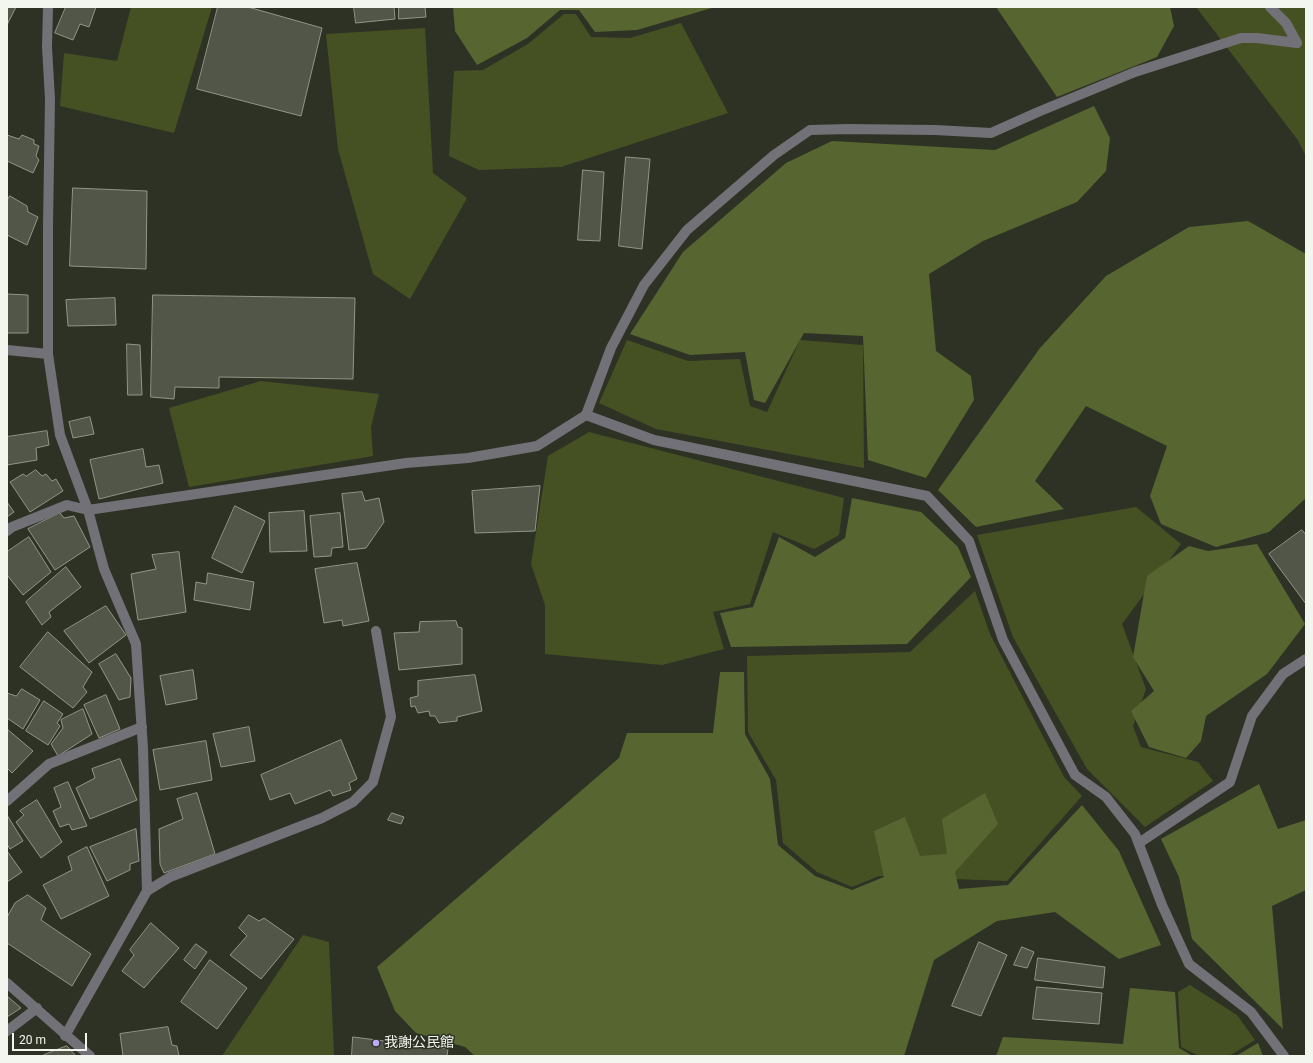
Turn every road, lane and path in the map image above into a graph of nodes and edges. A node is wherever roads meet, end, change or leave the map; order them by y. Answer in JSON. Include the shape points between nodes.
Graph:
{"nodes":[{"id":1,"x":48,"y":7,"type":"edge"},
{"id":2,"x":1270,"y":7,"type":"edge"},
{"id":3,"x":7,"y":350,"type":"edge"},
{"id":4,"x":48,"y":354,"type":"junction"},
{"id":5,"x":586,"y":415,"type":"junction"},
{"id":6,"x":88,"y":510,"type":"junction"},
{"id":7,"x":7,"y":531,"type":"edge"},
{"id":8,"x":376,"y":631,"type":"dead end"},
{"id":9,"x":1306,"y":659,"type":"edge"},
{"id":10,"x":142,"y":727,"type":"junction"},
{"id":11,"x":7,"y":801,"type":"edge"},
{"id":12,"x":1138,"y":843,"type":"junction"},
{"id":13,"x":147,"y":891,"type":"junction"},
{"id":14,"x":7,"y":982,"type":"edge"},
{"id":15,"x":36,"y":1008,"type":"junction"},
{"id":16,"x":7,"y":1031,"type":"edge"},
{"id":17,"x":65,"y":1036,"type":"junction"},
{"id":18,"x":90,"y":1056,"type":"edge"},
{"id":19,"x":1284,"y":1056,"type":"edge"}],
"edges":[{"from":1,"to":4,"type":"street"},
{"from":2,"to":5,"type":"street","via":[[1286,23],[1297,43],[1241,38],[1135,72],[991,133],[810,130],[774,155],[687,230],[644,285],[611,348]]},
{"from":3,"to":4,"type":"street"},
{"from":4,"to":6,"type":"street","via":[[60,435]]},
{"from":5,"to":6,"type":"street","via":[[537,446],[468,458],[406,463]]},
{"from":5,"to":12,"type":"street","via":[[654,440],[927,496],[968,541],[1003,640],[1075,775],[1106,797],[1135,834]]},
{"from":6,"to":7,"type":"street","via":[[67,504]]},
{"from":6,"to":10,"type":"street","via":[[104,568],[136,644]]},
{"from":8,"to":13,"type":"street","via":[[391,717],[372,782],[353,802],[322,818],[170,877]]},
{"from":9,"to":12,"type":"street","via":[[1283,674],[1252,716],[1230,782]]},
{"from":10,"to":11,"type":"street","via":[[49,764]]},
{"from":10,"to":13,"type":"street"},
{"from":12,"to":19,"type":"street","via":[[1162,905],[1190,964],[1251,1012]]},
{"from":13,"to":17,"type":"street"},
{"from":14,"to":15,"type":"street"},
{"from":15,"to":16,"type":"street"},
{"from":15,"to":17,"type":"street"},
{"from":17,"to":18,"type":"street"}]}
